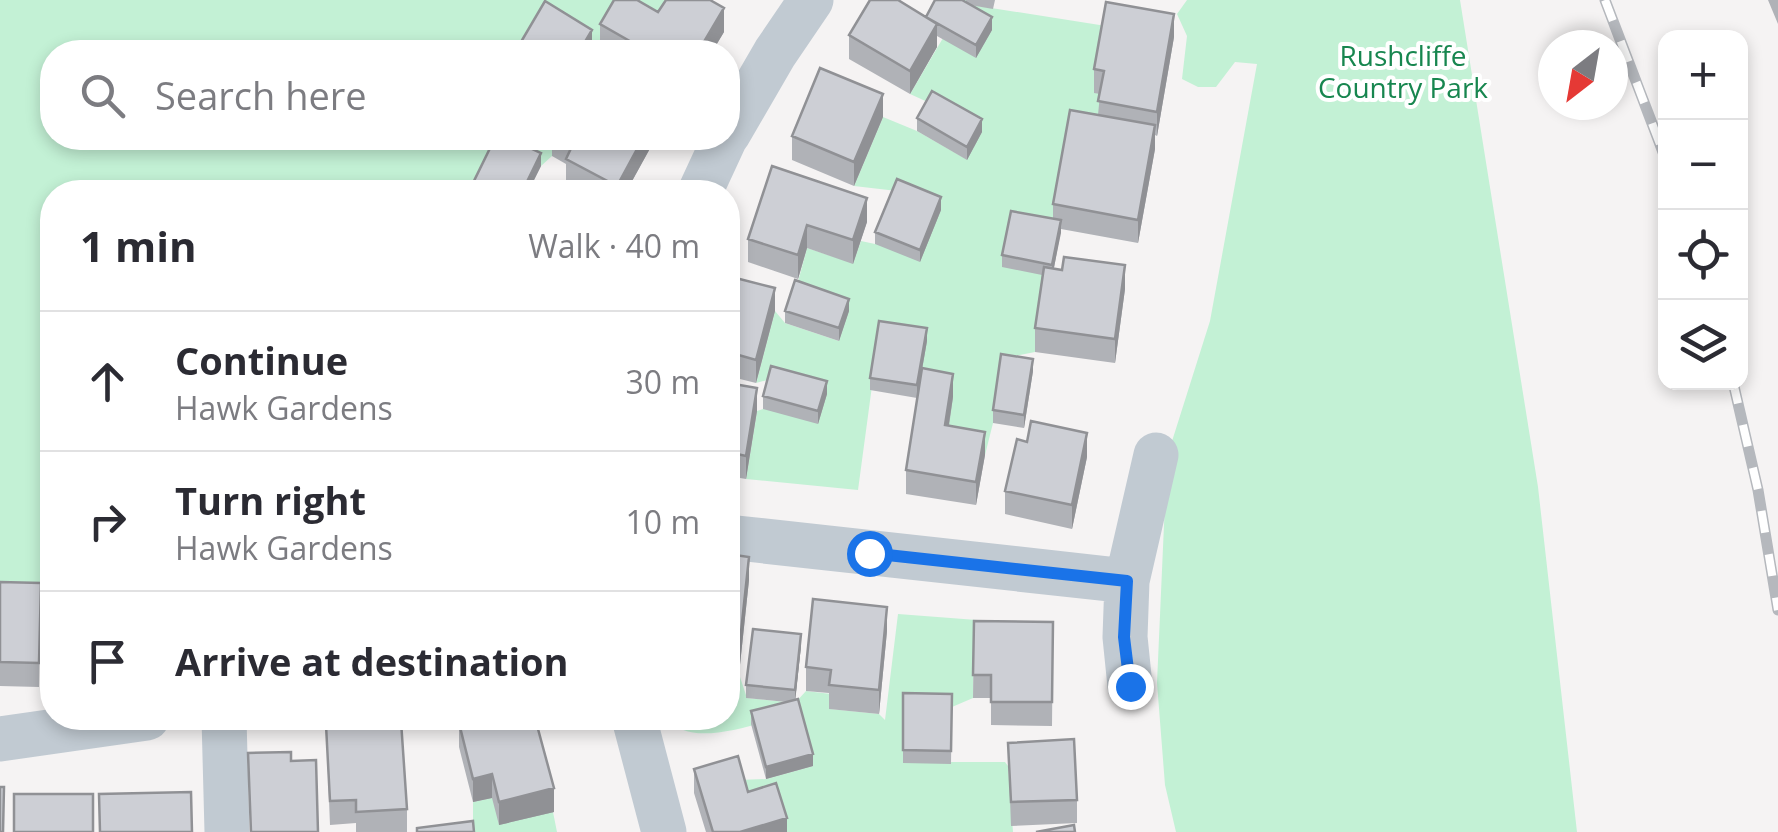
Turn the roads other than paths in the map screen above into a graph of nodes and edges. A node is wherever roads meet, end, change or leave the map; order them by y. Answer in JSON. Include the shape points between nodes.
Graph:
{"nodes":[{"id":1,"x":811,"y":0,"type":"edge"},
{"id":2,"x":740,"y":112,"type":"edge"},
{"id":3,"x":720,"y":150,"type":"edge"},
{"id":4,"x":706,"y":180,"type":"edge"},
{"id":5,"x":1156,"y":455,"type":"dead end"},
{"id":6,"x":740,"y":538,"type":"edge"},
{"id":7,"x":1127,"y":581,"type":"junction"},
{"id":8,"x":1130,"y":686,"type":"dead end"},
{"id":9,"x":63,"y":730,"type":"edge"},
{"id":10,"x":224,"y":730,"type":"edge"},
{"id":11,"x":637,"y":730,"type":"edge"},
{"id":12,"x":0,"y":739,"type":"edge"},
{"id":13,"x":227,"y":832,"type":"edge"},
{"id":14,"x":664,"y":832,"type":"edge"}],
"edges":[{"from":1,"to":2,"type":"street"},
{"from":3,"to":4,"type":"street"},
{"from":5,"to":7,"type":"street"},
{"from":6,"to":7,"type":"street"},
{"from":7,"to":8,"type":"street"},
{"from":9,"to":12,"type":"street"},
{"from":10,"to":13,"type":"street"},
{"from":11,"to":14,"type":"street"}]}
